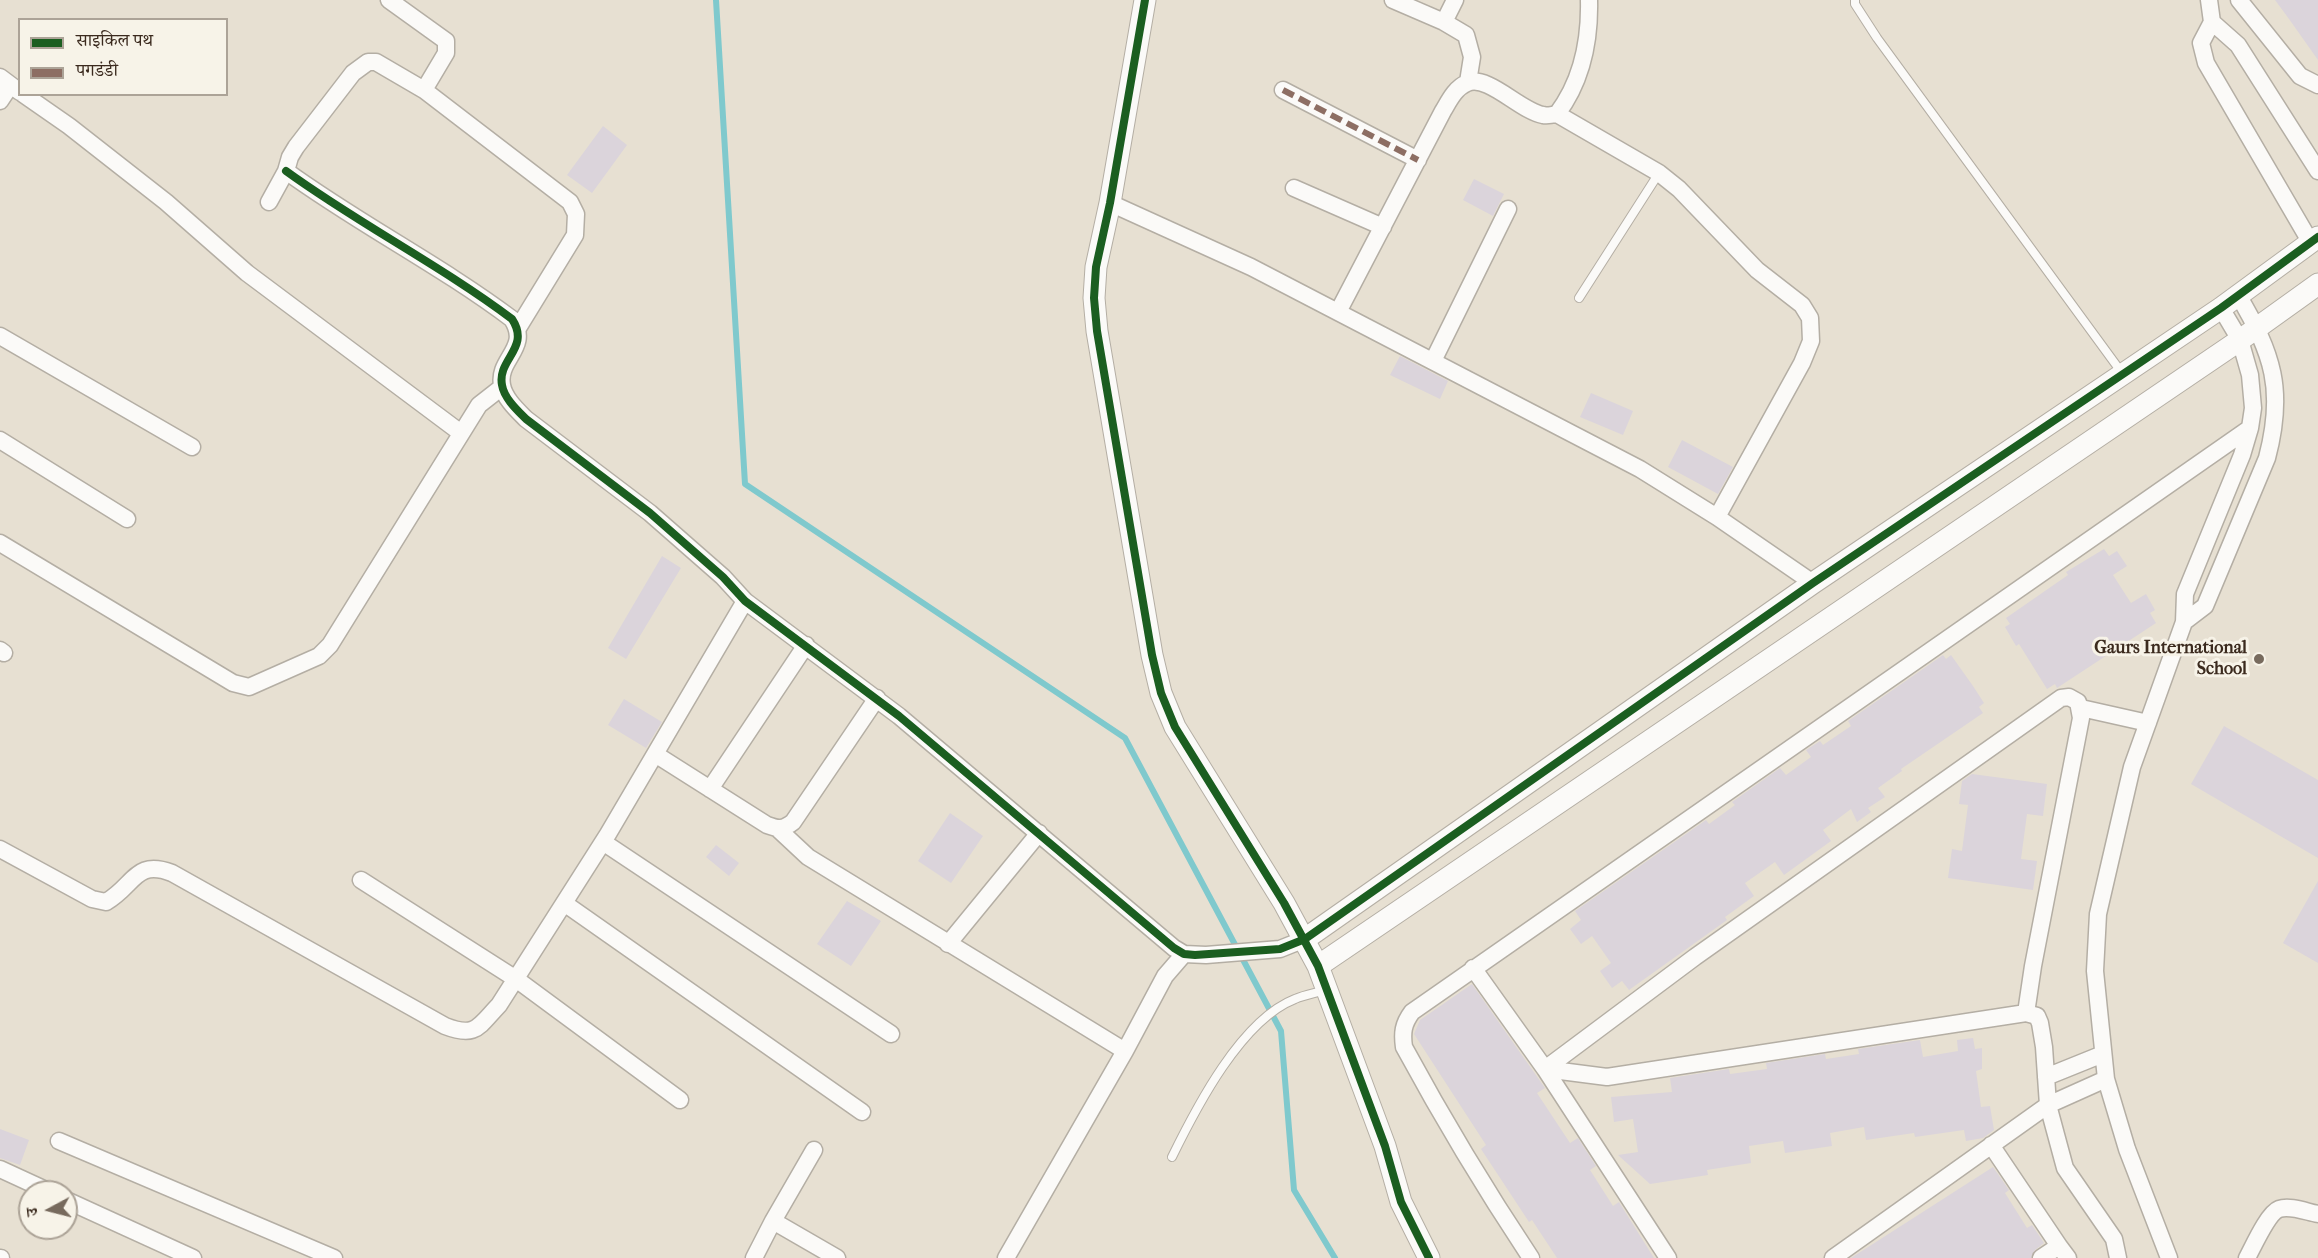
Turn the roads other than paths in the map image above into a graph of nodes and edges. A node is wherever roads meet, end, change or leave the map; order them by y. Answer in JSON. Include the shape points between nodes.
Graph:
{"nodes":[{"id":1,"x":389,"y":0,"type":"edge"},
{"id":2,"x":1145,"y":0,"type":"edge"},
{"id":3,"x":1392,"y":0,"type":"edge"},
{"id":4,"x":1455,"y":0,"type":"edge"},
{"id":5,"x":1588,"y":0,"type":"edge"},
{"id":6,"x":1855,"y":0,"type":"edge"},
{"id":7,"x":2209,"y":0,"type":"edge"},
{"id":8,"x":2239,"y":0,"type":"edge"},
{"id":9,"x":1444,"y":22,"type":"junction"},
{"id":10,"x":2212,"y":22,"type":"junction"},
{"id":11,"x":1468,"y":82,"type":"junction"},
{"id":12,"x":2318,"y":85,"type":"edge"},
{"id":13,"x":13,"y":87,"type":"edge"},
{"id":14,"x":424,"y":90,"type":"junction"},
{"id":15,"x":1284,"y":90,"type":"dead end"},
{"id":16,"x":26,"y":96,"type":"edge"},
{"id":17,"x":0,"y":101,"type":"edge"},
{"id":18,"x":1557,"y":114,"type":"junction"},
{"id":19,"x":1418,"y":160,"type":"junction"},
{"id":20,"x":286,"y":171,"type":"junction"},
{"id":21,"x":2318,"y":171,"type":"edge"},
{"id":22,"x":1659,"y":172,"type":"junction"},
{"id":23,"x":1294,"y":188,"type":"dead end"},
{"id":24,"x":269,"y":202,"type":"dead end"},
{"id":25,"x":1110,"y":203,"type":"junction"},
{"id":26,"x":1508,"y":208,"type":"dead end"},
{"id":27,"x":1383,"y":227,"type":"junction"},
{"id":28,"x":2314,"y":240,"type":"edge"},
{"id":29,"x":2318,"y":284,"type":"edge"},
{"id":30,"x":1579,"y":298,"type":"dead end"},
{"id":31,"x":2230,"y":302,"type":"junction"},
{"id":32,"x":1338,"y":312,"type":"junction"},
{"id":33,"x":2257,"y":327,"type":"junction"},
{"id":34,"x":518,"y":328,"type":"junction"},
{"id":35,"x":0,"y":336,"type":"edge"},
{"id":36,"x":2240,"y":340,"type":"junction"},
{"id":37,"x":1433,"y":361,"type":"junction"},
{"id":38,"x":2122,"y":374,"type":"junction"},
{"id":39,"x":502,"y":387,"type":"junction"},
{"id":40,"x":2250,"y":428,"type":"junction"},
{"id":41,"x":461,"y":433,"type":"junction"},
{"id":42,"x":0,"y":440,"type":"edge"},
{"id":43,"x":192,"y":447,"type":"dead end"},
{"id":44,"x":1718,"y":517,"type":"junction"},
{"id":45,"x":127,"y":519,"type":"dead end"},
{"id":46,"x":0,"y":543,"type":"edge"},
{"id":47,"x":1813,"y":583,"type":"junction"},
{"id":48,"x":746,"y":601,"type":"junction"},
{"id":49,"x":2184,"y":622,"type":"junction"},
{"id":50,"x":806,"y":645,"type":"junction"},
{"id":51,"x":877,"y":698,"type":"junction"},
{"id":52,"x":2080,"y":708,"type":"junction"},
{"id":53,"x":2148,"y":723,"type":"junction"},
{"id":54,"x":655,"y":754,"type":"junction"},
{"id":55,"x":710,"y":789,"type":"junction"},
{"id":56,"x":778,"y":829,"type":"junction"},
{"id":57,"x":1039,"y":833,"type":"junction"},
{"id":58,"x":603,"y":842,"type":"junction"},
{"id":59,"x":0,"y":849,"type":"edge"},
{"id":60,"x":362,"y":880,"type":"dead end"},
{"id":61,"x":564,"y":903,"type":"junction"},
{"id":62,"x":1305,"y":939,"type":"junction"},
{"id":63,"x":948,"y":944,"type":"junction"},
{"id":64,"x":1184,"y":954,"type":"junction"},
{"id":65,"x":1318,"y":966,"type":"junction"},
{"id":66,"x":1473,"y":968,"type":"junction"},
{"id":67,"x":516,"y":979,"type":"junction"},
{"id":68,"x":1326,"y":990,"type":"junction"},
{"id":69,"x":2026,"y":1013,"type":"junction"},
{"id":70,"x":891,"y":1034,"type":"dead end"},
{"id":71,"x":1125,"y":1051,"type":"junction"},
{"id":72,"x":2103,"y":1054,"type":"junction"},
{"id":73,"x":1545,"y":1070,"type":"junction"},
{"id":74,"x":2046,"y":1077,"type":"junction"},
{"id":75,"x":2106,"y":1079,"type":"junction"},
{"id":76,"x":680,"y":1100,"type":"dead end"},
{"id":77,"x":2048,"y":1105,"type":"junction"},
{"id":78,"x":862,"y":1112,"type":"dead end"},
{"id":79,"x":59,"y":1141,"type":"dead end"},
{"id":80,"x":1991,"y":1146,"type":"junction"},
{"id":81,"x":814,"y":1150,"type":"dead end"},
{"id":82,"x":1172,"y":1157,"type":"dead end"},
{"id":83,"x":0,"y":1169,"type":"edge"},
{"id":84,"x":24,"y":1180,"type":"edge"},
{"id":85,"x":78,"y":1205,"type":"edge"},
{"id":86,"x":2318,"y":1214,"type":"edge"},
{"id":87,"x":773,"y":1221,"type":"junction"},
{"id":88,"x":2064,"y":1252,"type":"edge"},
{"id":89,"x":193,"y":1258,"type":"edge"},
{"id":90,"x":334,"y":1258,"type":"edge"},
{"id":91,"x":754,"y":1258,"type":"edge"},
{"id":92,"x":837,"y":1258,"type":"edge"},
{"id":93,"x":1006,"y":1258,"type":"edge"},
{"id":94,"x":1429,"y":1258,"type":"edge"},
{"id":95,"x":1531,"y":1258,"type":"edge"},
{"id":96,"x":1668,"y":1258,"type":"edge"},
{"id":97,"x":1833,"y":1258,"type":"edge"},
{"id":98,"x":2042,"y":1258,"type":"edge"},
{"id":99,"x":2118,"y":1258,"type":"edge"},
{"id":100,"x":2169,"y":1258,"type":"edge"},
{"id":101,"x":2247,"y":1258,"type":"edge"}],
"edges":[{"from":1,"to":14,"type":"street","via":[[446,41],[446,53]]},
{"from":2,"to":25,"type":"street"},
{"from":3,"to":9,"type":"street"},
{"from":4,"to":9,"type":"street"},
{"from":5,"to":18,"type":"street","via":[[1587,48],[1569,98]]},
{"from":6,"to":38,"type":"lane","via":[[1877,38]]},
{"from":7,"to":10,"type":"street"},
{"from":8,"to":12,"type":"street","via":[[2300,76]]},
{"from":9,"to":11,"type":"street","via":[[1466,35],[1470,45]]},
{"from":10,"to":21,"type":"street","via":[[2238,45]]},
{"from":10,"to":28,"type":"street","via":[[2201,43],[2206,63]]},
{"from":11,"to":18,"type":"street","via":[[1483,82],[1526,109],[1544,115]]},
{"from":11,"to":19,"type":"street","via":[[1456,91],[1443,111]]},
{"from":13,"to":17,"type":"street"},
{"from":14,"to":20,"type":"street","via":[[376,62],[362,65],[296,147]]},
{"from":14,"to":34,"type":"street","via":[[570,202],[576,214],[575,235]]},
{"from":15,"to":19,"type":"street"},
{"from":16,"to":41,"type":"street","via":[[166,202],[248,273]]},
{"from":18,"to":22,"type":"street"},
{"from":19,"to":27,"type":"street"},
{"from":20,"to":24,"type":"street"},
{"from":20,"to":34,"type":"street","via":[[328,202],[430,262],[512,319]]},
{"from":22,"to":30,"type":"lane"},
{"from":22,"to":44,"type":"street","via":[[1757,270],[1802,305],[1810,318],[1812,341],[1802,363]]},
{"from":23,"to":27,"type":"street"},
{"from":25,"to":32,"type":"street","via":[[1251,267]]},
{"from":25,"to":62,"type":"street","via":[[1096,267],[1097,331],[1161,693],[1175,727]]},
{"from":26,"to":37,"type":"street"},
{"from":27,"to":32,"type":"street"},
{"from":28,"to":31,"type":"street"},
{"from":29,"to":33,"type":"street"},
{"from":31,"to":33,"type":"street"},
{"from":31,"to":36,"type":"street"},
{"from":31,"to":38,"type":"street"},
{"from":32,"to":37,"type":"street"},
{"from":33,"to":36,"type":"street"},
{"from":33,"to":49,"type":"street","via":[[2272,364],[2276,408],[2273,434],[2267,458],[2205,606]]},
{"from":34,"to":39,"type":"street","via":[[518,341],[504,368]]},
{"from":35,"to":43,"type":"street"},
{"from":36,"to":40,"type":"street","via":[[2252,387]]},
{"from":36,"to":65,"type":"street"},
{"from":37,"to":44,"type":"street","via":[[1640,469]]},
{"from":38,"to":47,"type":"street"},
{"from":39,"to":41,"type":"street","via":[[479,405]]},
{"from":39,"to":48,"type":"street","via":[[526,419],[650,513]]},
{"from":40,"to":49,"type":"street","via":[[2185,594]]},
{"from":40,"to":66,"type":"street"},
{"from":41,"to":46,"type":"street","via":[[330,645],[319,656],[249,687],[233,683]]},
{"from":42,"to":45,"type":"street"},
{"from":44,"to":47,"type":"street"},
{"from":47,"to":62,"type":"street"},
{"from":48,"to":50,"type":"street"},
{"from":48,"to":54,"type":"street"},
{"from":49,"to":53,"type":"street"},
{"from":50,"to":51,"type":"street"},
{"from":50,"to":55,"type":"street"},
{"from":51,"to":56,"type":"street","via":[[793,822]]},
{"from":51,"to":57,"type":"street"},
{"from":52,"to":53,"type":"street"},
{"from":52,"to":69,"type":"street"},
{"from":52,"to":73,"type":"street","via":[[2078,702],[2061,698],[1695,957]]},
{"from":53,"to":72,"type":"street","via":[[2132,767],[2098,914],[2095,971]]},
{"from":54,"to":55,"type":"street"},
{"from":54,"to":58,"type":"street"},
{"from":55,"to":56,"type":"street"},
{"from":56,"to":63,"type":"street","via":[[808,857]]},
{"from":57,"to":63,"type":"street"},
{"from":57,"to":64,"type":"street"},
{"from":58,"to":61,"type":"street"},
{"from":58,"to":70,"type":"street"},
{"from":59,"to":67,"type":"street","via":[[92,899],[106,902],[142,870],[157,867],[462,1033],[477,1029]]},
{"from":60,"to":67,"type":"street"},
{"from":61,"to":67,"type":"street"},
{"from":61,"to":78,"type":"street"},
{"from":62,"to":64,"type":"street","via":[[1280,949]]},
{"from":62,"to":65,"type":"street"},
{"from":63,"to":71,"type":"street"},
{"from":64,"to":71,"type":"street","via":[[1165,976]]},
{"from":65,"to":68,"type":"street"},
{"from":66,"to":73,"type":"street"},
{"from":66,"to":95,"type":"street","via":[[1412,1012],[1405,1021],[1404,1047],[1489,1195]]},
{"from":67,"to":76,"type":"street"},
{"from":68,"to":82,"type":"lane","via":[[1293,1000],[1257,1024],[1227,1062]]},
{"from":68,"to":94,"type":"street","via":[[1385,1146],[1401,1202]]},
{"from":69,"to":73,"type":"street","via":[[1606,1077]]},
{"from":69,"to":74,"type":"street","via":[[2037,1016],[2040,1023]]},
{"from":71,"to":93,"type":"street"},
{"from":72,"to":74,"type":"street"},
{"from":72,"to":75,"type":"street"},
{"from":73,"to":96,"type":"street"},
{"from":74,"to":77,"type":"street"},
{"from":75,"to":77,"type":"street"},
{"from":75,"to":100,"type":"street","via":[[2127,1149]]},
{"from":77,"to":80,"type":"street"},
{"from":77,"to":99,"type":"street","via":[[2065,1168],[2114,1239]]},
{"from":79,"to":90,"type":"street"},
{"from":80,"to":88,"type":"street"},
{"from":80,"to":97,"type":"street"},
{"from":81,"to":87,"type":"street"},
{"from":83,"to":84,"type":"street"},
{"from":85,"to":89,"type":"street"},
{"from":86,"to":101,"type":"street","via":[[2280,1209],[2272,1214]]},
{"from":87,"to":91,"type":"street"},
{"from":87,"to":92,"type":"street"},
{"from":88,"to":98,"type":"street"}]}
